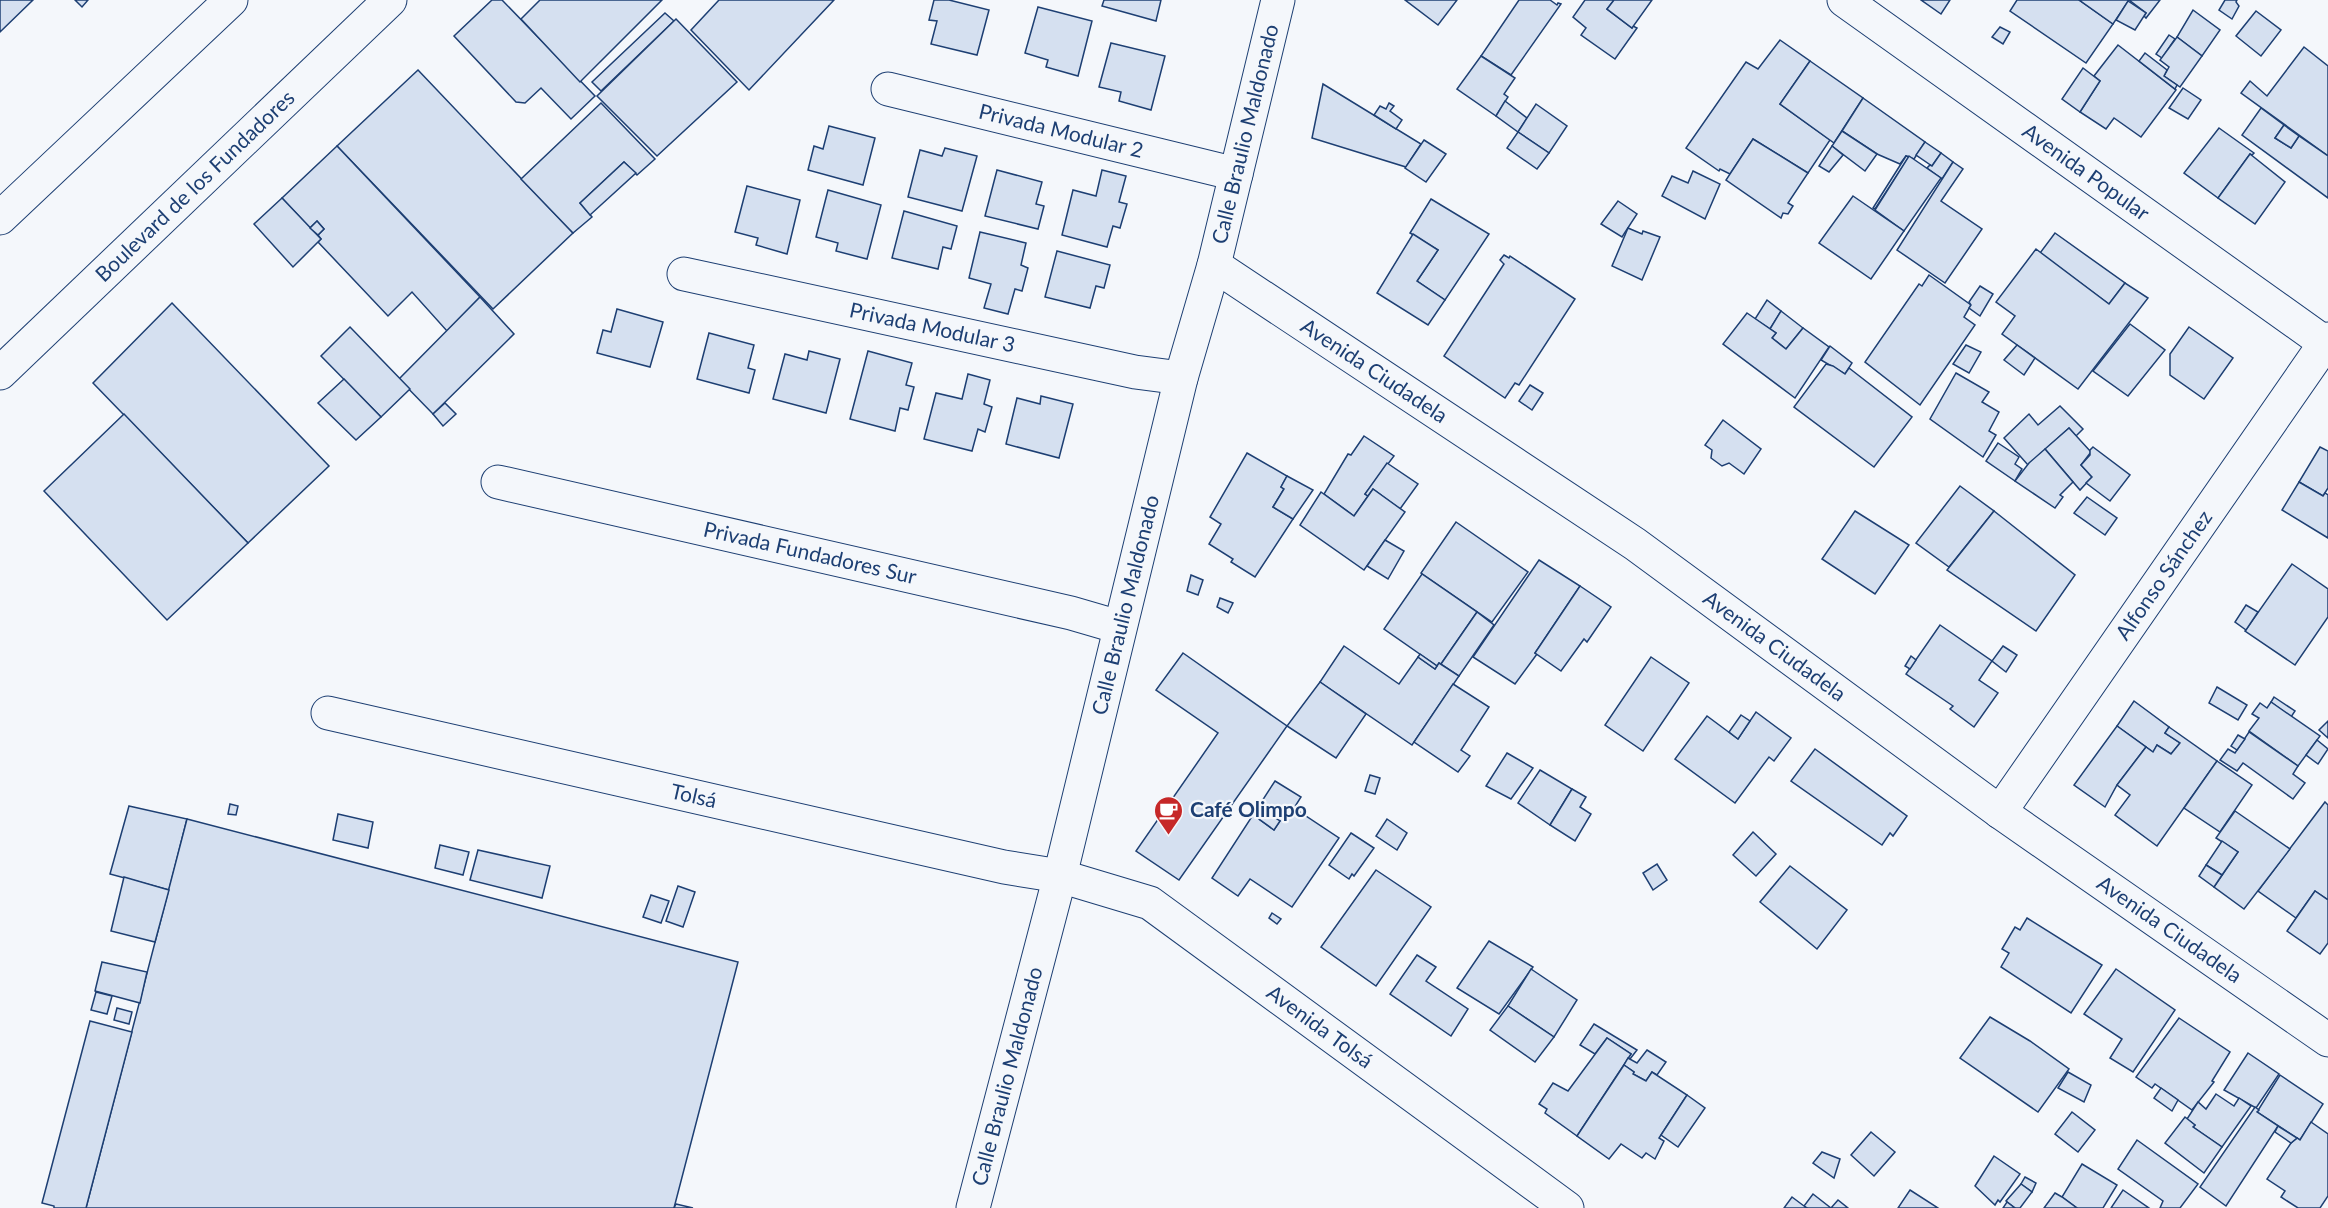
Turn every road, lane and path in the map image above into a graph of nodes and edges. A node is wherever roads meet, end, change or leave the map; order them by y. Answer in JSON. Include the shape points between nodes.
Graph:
{"nodes":[{"id":1,"x":231,"y":0,"type":"edge"},
{"id":2,"x":390,"y":0,"type":"edge"},
{"id":3,"x":1278,"y":0,"type":"edge"},
{"id":4,"x":1844,"y":0,"type":"edge"},
{"id":5,"x":888,"y":89,"type":"dead end"},
{"id":6,"x":1236,"y":174,"type":"junction"},
{"id":7,"x":0,"y":218,"type":"edge"},
{"id":8,"x":1214,"y":265,"type":"junction"},
{"id":9,"x":684,"y":274,"type":"dead end"},
{"id":10,"x":2327,"y":342,"type":"edge"},
{"id":11,"x":0,"y":374,"type":"edge"},
{"id":12,"x":1181,"y":378,"type":"junction"},
{"id":13,"x":498,"y":483,"type":"dead end"},
{"id":14,"x":1119,"y":627,"type":"junction"},
{"id":15,"x":328,"y":713,"type":"dead end"},
{"id":16,"x":2000,"y":812,"type":"junction"},
{"id":17,"x":1060,"y":876,"type":"junction"},
{"id":18,"x":2328,"y":1040,"type":"edge"},
{"id":19,"x":973,"y":1208,"type":"edge"},
{"id":20,"x":1567,"y":1208,"type":"edge"}],
"edges":[{"from":1,"to":7,"type":"street"},
{"from":2,"to":11,"type":"street","name":"Boulevard de los Fundadores"},
{"from":3,"to":6,"type":"street","name":"Calle Braulio Maldonado"},
{"from":4,"to":10,"type":"street","name":"Avenida Popular"},
{"from":5,"to":6,"type":"street","name":"Privada Modular 2"},
{"from":6,"to":8,"type":"street","name":"Calle Braulio Maldonado"},
{"from":8,"to":12,"type":"street","name":"Calle Braulio Maldonado"},
{"from":8,"to":16,"type":"street","name":"Avenida Ciudadela","via":[[1635,544]]},
{"from":9,"to":12,"type":"street","name":"Privada Modular 3","via":[[1135,372]]},
{"from":10,"to":16,"type":"street","name":"Alfonso Sánchez"},
{"from":12,"to":14,"type":"street","name":"Calle Braulio Maldonado"},
{"from":13,"to":14,"type":"street","name":"Privada Fundadores Sur"},
{"from":14,"to":17,"type":"street","name":"Calle Braulio Maldonado"},
{"from":15,"to":17,"type":"street","name":"Tolsá","via":[[1004,867]]},
{"from":16,"to":18,"type":"street","name":"Avenida Ciudadela"},
{"from":17,"to":19,"type":"street","name":"Calle Braulio Maldonado"},
{"from":17,"to":20,"type":"street","name":"Avenida Tolsá","via":[[1150,903]]}]}
